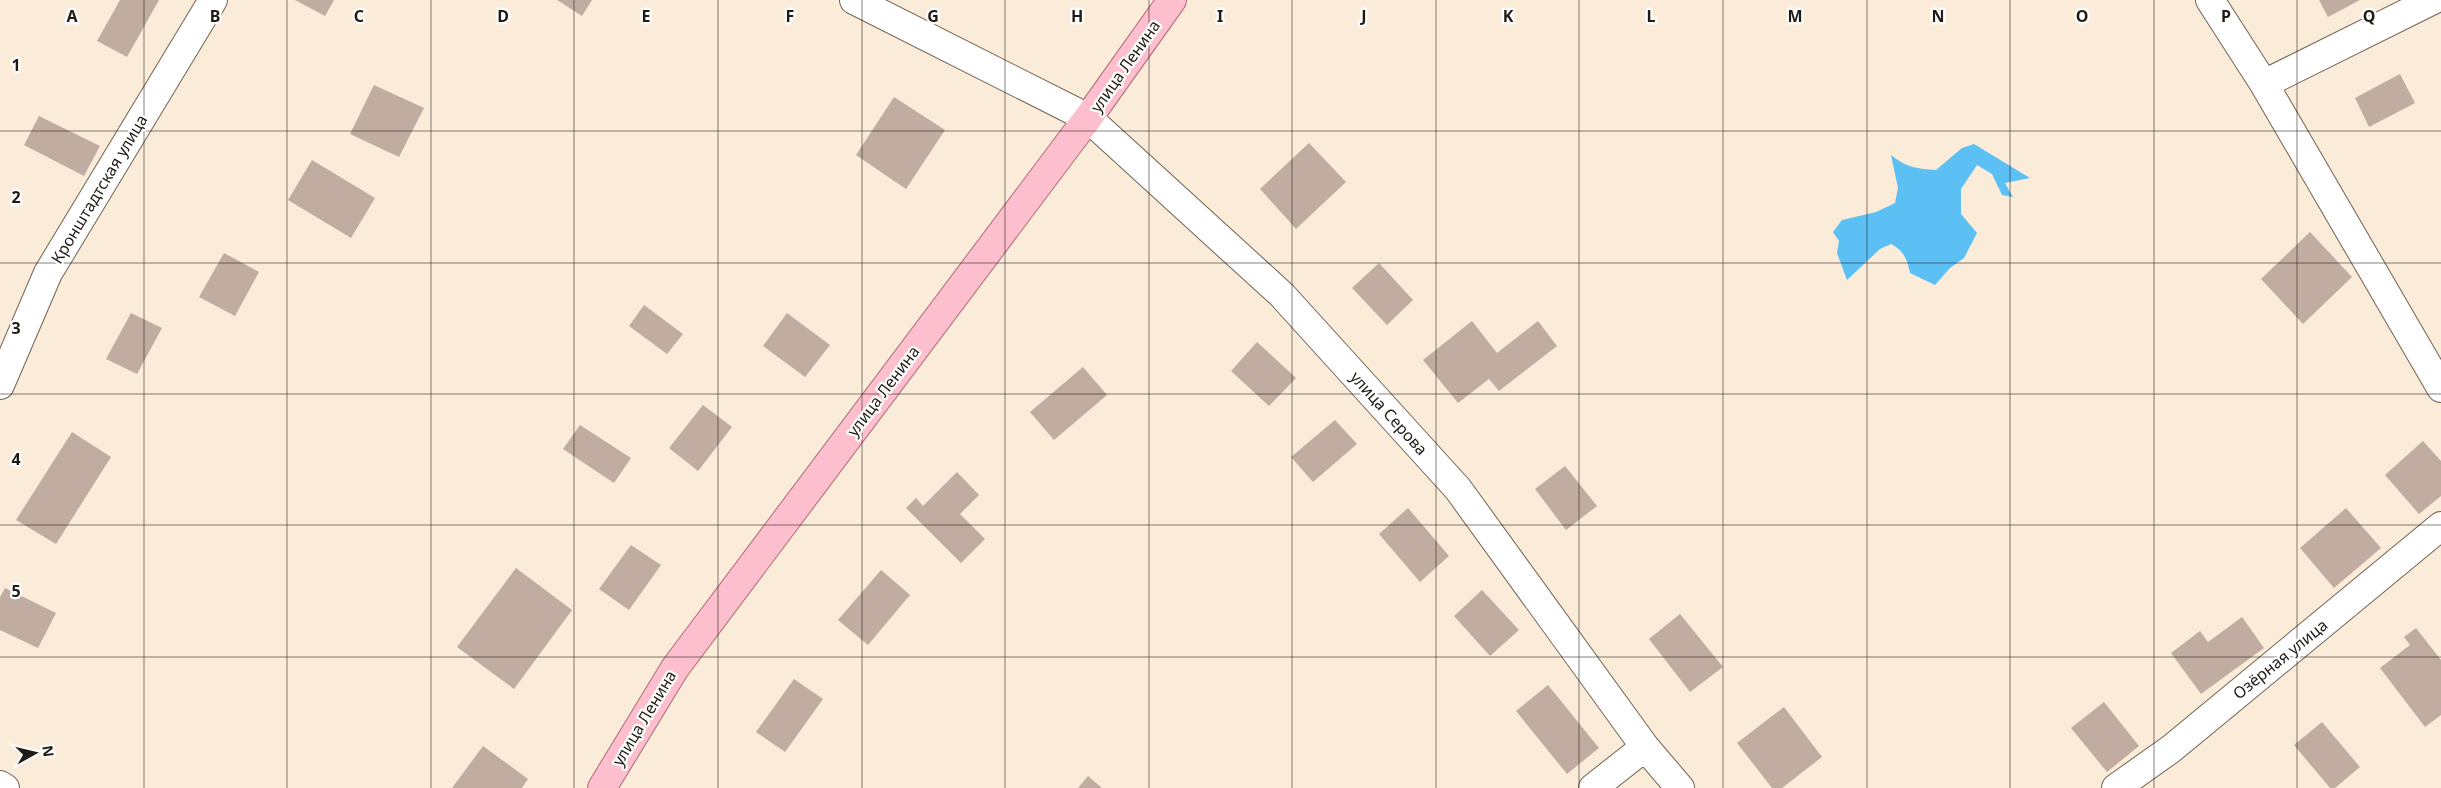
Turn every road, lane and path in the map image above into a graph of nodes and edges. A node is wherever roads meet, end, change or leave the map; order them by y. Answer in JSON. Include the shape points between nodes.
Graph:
{"nodes":[{"id":1,"x":212,"y":0,"type":"edge"},
{"id":2,"x":854,"y":0,"type":"edge"},
{"id":3,"x":1172,"y":0,"type":"edge"},
{"id":4,"x":2210,"y":0,"type":"edge"},
{"id":5,"x":2433,"y":0,"type":"edge"},
{"id":6,"x":2264,"y":84,"type":"junction"},
{"id":7,"x":1088,"y":118,"type":"junction"},
{"id":8,"x":0,"y":386,"type":"edge"},
{"id":9,"x":2441,"y":388,"type":"edge"},
{"id":10,"x":2441,"y":526,"type":"edge"},
{"id":11,"x":1645,"y":746,"type":"junction"},
{"id":12,"x":0,"y":785,"type":"edge"},
{"id":13,"x":5,"y":788,"type":"edge"},
{"id":14,"x":602,"y":788,"type":"edge"},
{"id":15,"x":1594,"y":788,"type":"edge"},
{"id":16,"x":1680,"y":788,"type":"edge"},
{"id":17,"x":2116,"y":788,"type":"edge"}],
"edges":[{"from":1,"to":8,"type":"street","name":"Кронштадтская улица","via":[[48,273]]},
{"from":2,"to":7,"type":"street","name":"улица Серова"},
{"from":3,"to":7,"type":"main road","name":"улица Ленина"},
{"from":4,"to":6,"type":"street"},
{"from":5,"to":6,"type":"street"},
{"from":6,"to":9,"type":"street"},
{"from":7,"to":11,"type":"street","name":"улица Серова","via":[[1282,295],[1458,489]]},
{"from":7,"to":14,"type":"main road","name":"улица Ленина","via":[[675,668]]},
{"from":10,"to":17,"type":"street","name":"Озёрная улица","via":[[2171,749]]},
{"from":11,"to":15,"type":"street"},
{"from":11,"to":16,"type":"street","name":"улица Серова"},
{"from":12,"to":13,"type":"street"}]}
